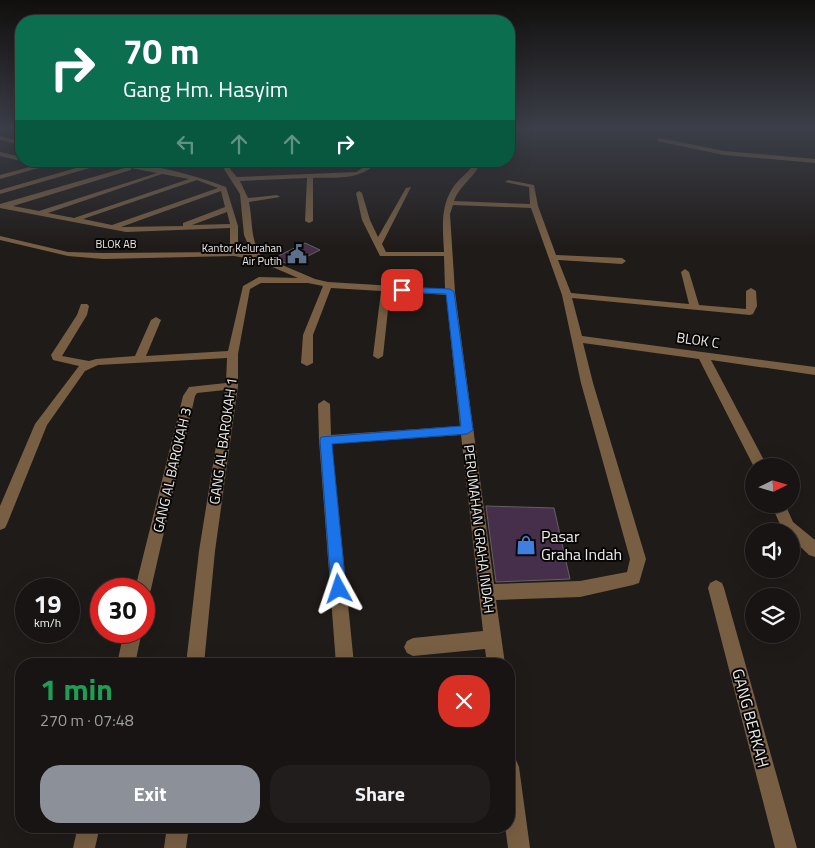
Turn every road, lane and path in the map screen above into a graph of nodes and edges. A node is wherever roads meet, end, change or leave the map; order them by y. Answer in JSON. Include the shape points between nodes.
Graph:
{"nodes":[{"id":1,"x":36,"y":168,"type":"edge"},
{"id":2,"x":85,"y":168,"type":"edge"},
{"id":3,"x":132,"y":168,"type":"joint"},
{"id":4,"x":228,"y":168,"type":"edge"},
{"id":5,"x":366,"y":168,"type":"edge"},
{"id":6,"x":476,"y":168,"type":"edge"},
{"id":7,"x":0,"y":171,"type":"edge"},
{"id":8,"x":162,"y":173,"type":"junction"},
{"id":9,"x":12,"y":174,"type":"junction"},
{"id":10,"x":310,"y":175,"type":"junction"},
{"id":11,"x":0,"y":177,"type":"edge"},
{"id":12,"x":197,"y":178,"type":"junction"},
{"id":13,"x":236,"y":179,"type":"junction"},
{"id":14,"x":508,"y":182,"type":"dead end"},
{"id":15,"x":224,"y":188,"type":"junction"},
{"id":16,"x":409,"y":188,"type":"dead end"},
{"id":17,"x":0,"y":192,"type":"edge"},
{"id":18,"x":358,"y":193,"type":"dead end"},
{"id":19,"x":277,"y":197,"type":"dead end"},
{"id":20,"x":246,"y":200,"type":"junction"},
{"id":21,"x":451,"y":203,"type":"junction"},
{"id":22,"x":534,"y":206,"type":"junction"},
{"id":23,"x":1,"y":207,"type":"edge"},
{"id":24,"x":230,"y":208,"type":"junction"},
{"id":25,"x":40,"y":213,"type":"junction"},
{"id":26,"x":72,"y":220,"type":"junction"},
{"id":27,"x":309,"y":221,"type":"dead end"},
{"id":28,"x":234,"y":226,"type":"junction"},
{"id":29,"x":110,"y":228,"type":"junction"},
{"id":30,"x":176,"y":229,"type":"junction"},
{"id":31,"x":0,"y":238,"type":"edge"},
{"id":32,"x":378,"y":244,"type":"junction"},
{"id":33,"x":234,"y":254,"type":"junction"},
{"id":34,"x":449,"y":254,"type":"junction"},
{"id":35,"x":552,"y":257,"type":"junction"},
{"id":36,"x":258,"y":258,"type":"junction"},
{"id":37,"x":622,"y":261,"type":"dead end"},
{"id":38,"x":685,"y":272,"type":"dead end"},
{"id":39,"x":312,"y":281,"type":"junction"},
{"id":40,"x":328,"y":285,"type":"junction"},
{"id":41,"x":386,"y":289,"type":"junction"},
{"id":42,"x":751,"y":291,"type":"dead end"},
{"id":43,"x":450,"y":292,"type":"junction"},
{"id":44,"x":568,"y":295,"type":"junction"},
{"id":45,"x":84,"y":306,"type":"dead end"},
{"id":46,"x":696,"y":307,"type":"junction"},
{"id":47,"x":156,"y":320,"type":"dead end"},
{"id":48,"x":576,"y":339,"type":"junction"},
{"id":49,"x":233,"y":354,"type":"junction"},
{"id":50,"x":378,"y":356,"type":"dead end"},
{"id":51,"x":703,"y":356,"type":"junction"},
{"id":52,"x":138,"y":361,"type":"junction"},
{"id":53,"x":306,"y":363,"type":"dead end"},
{"id":54,"x":88,"y":364,"type":"junction"},
{"id":55,"x":815,"y":371,"type":"edge"},
{"id":56,"x":232,"y":386,"type":"junction"},
{"id":57,"x":324,"y":404,"type":"dead end"},
{"id":58,"x":467,"y":430,"type":"junction"},
{"id":59,"x":325,"y":440,"type":"junction"},
{"id":60,"x":756,"y":458,"type":"edge"},
{"id":61,"x":782,"y":513,"type":"edge"},
{"id":62,"x":0,"y":524,"type":"edge"},
{"id":63,"x":815,"y":550,"type":"edge"},
{"id":64,"x":146,"y":578,"type":"edge"},
{"id":65,"x":716,"y":588,"type":"dead end"},
{"id":66,"x":487,"y":592,"type":"junction"},
{"id":67,"x":493,"y":639,"type":"junction"},
{"id":68,"x":130,"y":643,"type":"edge"},
{"id":69,"x":413,"y":647,"type":"dead end"},
{"id":70,"x":127,"y":658,"type":"edge"},
{"id":71,"x":196,"y":658,"type":"edge"},
{"id":72,"x":345,"y":658,"type":"edge"},
{"id":73,"x":495,"y":658,"type":"edge"},
{"id":74,"x":515,"y":816,"type":"edge"},
{"id":75,"x":87,"y":833,"type":"edge"},
{"id":76,"x":177,"y":833,"type":"edge"},
{"id":77,"x":84,"y":848,"type":"edge"},
{"id":78,"x":175,"y":848,"type":"edge"},
{"id":79,"x":519,"y":848,"type":"edge"},
{"id":80,"x":786,"y":848,"type":"edge"}],
"edges":[{"from":1,"to":9,"type":"street"},
{"from":2,"to":17,"type":"street"},
{"from":3,"to":8,"type":"street"},
{"from":3,"to":23,"type":"street"},
{"from":4,"to":13,"type":"street"},
{"from":5,"to":10,"type":"street","via":[[357,174]]},
{"from":6,"to":21,"type":"street","name":"PERUMAHAN GRAHA INDAH","via":[[455,189]]},
{"from":7,"to":9,"type":"street"},
{"from":8,"to":12,"type":"street"},
{"from":8,"to":25,"type":"street"},
{"from":9,"to":11,"type":"street"},
{"from":10,"to":13,"type":"street"},
{"from":10,"to":27,"type":"street"},
{"from":12,"to":15,"type":"street"},
{"from":12,"to":26,"type":"street"},
{"from":13,"to":20,"type":"street"},
{"from":14,"to":22,"type":"street","via":[[531,185]]},
{"from":15,"to":24,"type":"street"},
{"from":15,"to":29,"type":"street"},
{"from":16,"to":32,"type":"street"},
{"from":18,"to":32,"type":"street"},
{"from":19,"to":20,"type":"street"},
{"from":20,"to":36,"type":"street","via":[[246,232]]},
{"from":21,"to":22,"type":"street"},
{"from":21,"to":34,"type":"street","name":"PERUMAHAN GRAHA INDAH","via":[[446,214]]},
{"from":22,"to":35,"type":"street"},
{"from":23,"to":25,"type":"street"},
{"from":24,"to":28,"type":"street"},
{"from":24,"to":30,"type":"street"},
{"from":25,"to":26,"type":"street"},
{"from":26,"to":29,"type":"street"},
{"from":28,"to":30,"type":"street"},
{"from":28,"to":33,"type":"street"},
{"from":29,"to":30,"type":"street"},
{"from":31,"to":33,"type":"street","name":"BLOK AB","via":[[68,254]]},
{"from":32,"to":34,"type":"street","via":[[386,255]]},
{"from":33,"to":36,"type":"street"},
{"from":34,"to":43,"type":"street","name":"PERUMAHAN GRAHA INDAH"},
{"from":35,"to":37,"type":"street"},
{"from":35,"to":44,"type":"street"},
{"from":36,"to":39,"type":"street"},
{"from":38,"to":46,"type":"street"},
{"from":39,"to":40,"type":"street"},
{"from":39,"to":49,"type":"street","name":"GANG AL BAROKAH 1","via":[[259,280],[250,284],[246,288]]},
{"from":40,"to":41,"type":"street"},
{"from":40,"to":53,"type":"street","via":[[308,335]]},
{"from":41,"to":43,"type":"street"},
{"from":41,"to":50,"type":"street"},
{"from":42,"to":46,"type":"street","via":[[750,312]]},
{"from":43,"to":58,"type":"street","name":"PERUMAHAN GRAHA INDAH"},
{"from":44,"to":46,"type":"street"},
{"from":44,"to":48,"type":"street"},
{"from":45,"to":54,"type":"street","via":[[82,315],[56,355],[57,358]]},
{"from":47,"to":52,"type":"street"},
{"from":48,"to":51,"type":"street","name":"BLOK C"},
{"from":48,"to":66,"type":"street","via":[[638,566],[633,578],[580,589]]},
{"from":49,"to":52,"type":"street"},
{"from":49,"to":56,"type":"street","name":"GANG AL BAROKAH 1"},
{"from":51,"to":55,"type":"street","name":"BLOK C"},
{"from":51,"to":60,"type":"street"},
{"from":52,"to":54,"type":"street"},
{"from":54,"to":62,"type":"street","via":[[41,424]]},
{"from":56,"to":64,"type":"street","name":"GANG AL BAROKAH 3","via":[[201,388],[193,390],[189,396]]},
{"from":56,"to":71,"type":"street","name":"GANG AL BAROKAH 1","via":[[207,551]]},
{"from":57,"to":59,"type":"street"},
{"from":58,"to":59,"type":"street"},
{"from":58,"to":66,"type":"street","name":"PERUMAHAN GRAHA INDAH"},
{"from":59,"to":72,"type":"street"},
{"from":61,"to":63,"type":"street","via":[[788,526]]},
{"from":65,"to":80,"type":"street","name":"GANG BERKAH"},
{"from":66,"to":67,"type":"street","name":"PERUMAHAN GRAHA INDAH"},
{"from":67,"to":69,"type":"street"},
{"from":67,"to":73,"type":"street","name":"PERUMAHAN GRAHA INDAH"},
{"from":68,"to":70,"type":"street"},
{"from":74,"to":79,"type":"street"},
{"from":75,"to":77,"type":"street"},
{"from":76,"to":78,"type":"street"}]}
